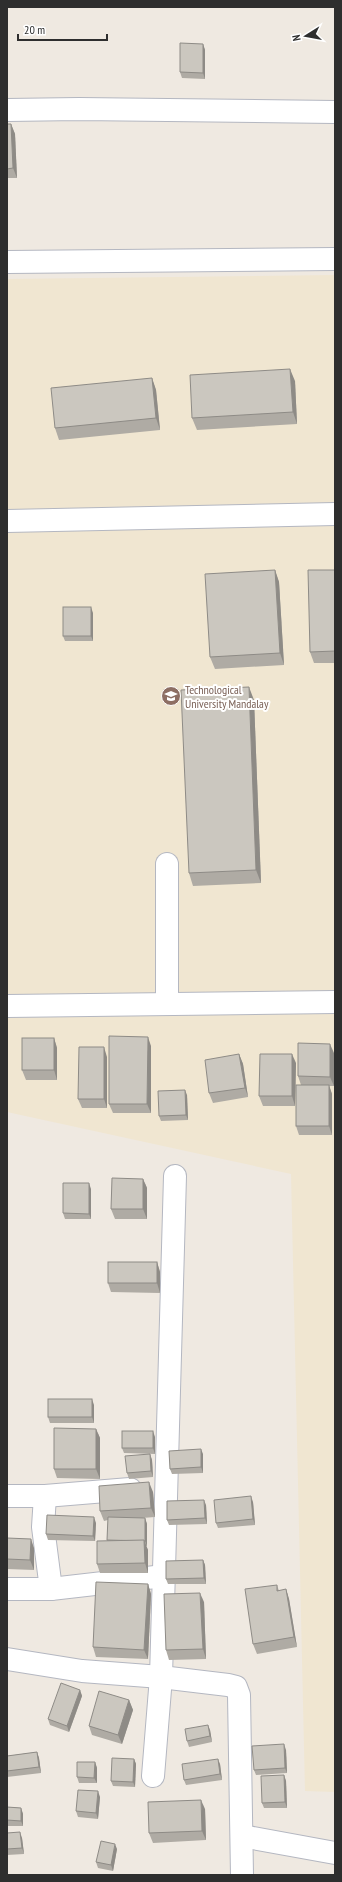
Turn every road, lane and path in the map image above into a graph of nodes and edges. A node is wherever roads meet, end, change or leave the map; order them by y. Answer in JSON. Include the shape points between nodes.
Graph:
{"nodes":[{"id":1,"x":7,"y":110,"type":"edge"},
{"id":2,"x":335,"y":112,"type":"edge"},
{"id":3,"x":335,"y":259,"type":"edge"},
{"id":4,"x":7,"y":262,"type":"edge"},
{"id":5,"x":335,"y":514,"type":"edge"},
{"id":6,"x":7,"y":521,"type":"edge"},
{"id":7,"x":167,"y":864,"type":"dead end"},
{"id":8,"x":335,"y":1002,"type":"edge"},
{"id":9,"x":167,"y":1004,"type":"junction"},
{"id":10,"x":7,"y":1006,"type":"edge"},
{"id":11,"x":175,"y":1176,"type":"dead end"},
{"id":12,"x":167,"y":1486,"type":"junction"},
{"id":13,"x":7,"y":1496,"type":"edge"},
{"id":14,"x":45,"y":1496,"type":"junction"},
{"id":15,"x":164,"y":1576,"type":"junction"},
{"id":16,"x":7,"y":1589,"type":"edge"},
{"id":17,"x":51,"y":1589,"type":"junction"},
{"id":18,"x":7,"y":1659,"type":"edge"},
{"id":19,"x":161,"y":1677,"type":"junction"},
{"id":20,"x":153,"y":1776,"type":"dead end"},
{"id":21,"x":242,"y":1836,"type":"junction"},
{"id":22,"x":335,"y":1853,"type":"edge"},
{"id":23,"x":242,"y":1875,"type":"edge"}],
"edges":[{"from":1,"to":2,"type":"street"},
{"from":3,"to":4,"type":"street"},
{"from":5,"to":6,"type":"street"},
{"from":7,"to":9,"type":"street"},
{"from":8,"to":9,"type":"street"},
{"from":9,"to":10,"type":"street"},
{"from":11,"to":12,"type":"street"},
{"from":12,"to":14,"type":"street"},
{"from":12,"to":15,"type":"street"},
{"from":13,"to":14,"type":"street"},
{"from":14,"to":17,"type":"street","via":[[43,1527]]},
{"from":15,"to":17,"type":"street"},
{"from":15,"to":19,"type":"street"},
{"from":16,"to":17,"type":"street"},
{"from":18,"to":19,"type":"street","via":[[82,1671]]},
{"from":19,"to":20,"type":"street"},
{"from":19,"to":21,"type":"street","via":[[236,1687],[239,1695]]},
{"from":21,"to":22,"type":"street"},
{"from":21,"to":23,"type":"street"}]}
